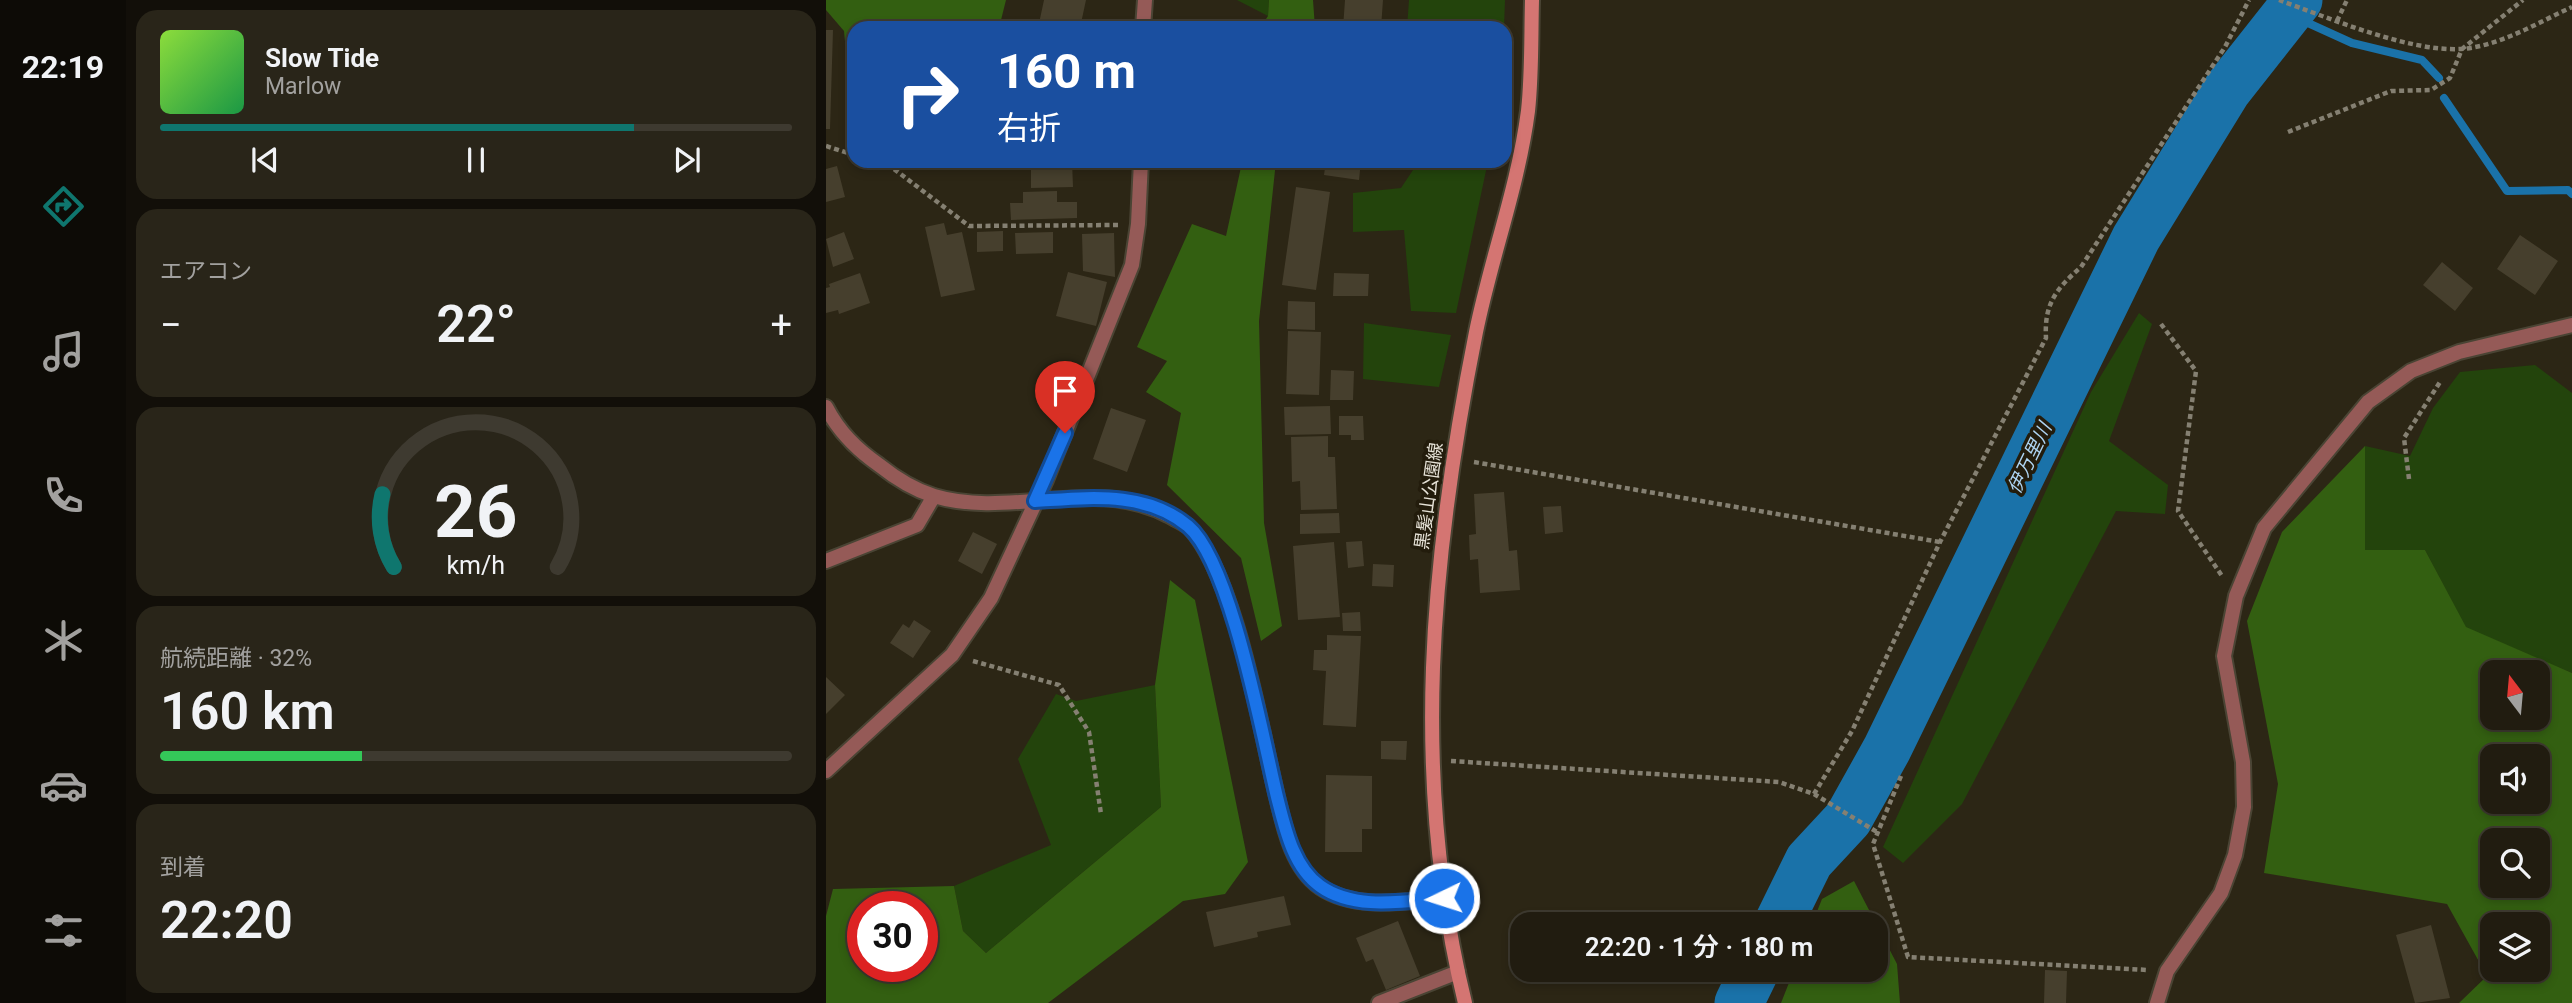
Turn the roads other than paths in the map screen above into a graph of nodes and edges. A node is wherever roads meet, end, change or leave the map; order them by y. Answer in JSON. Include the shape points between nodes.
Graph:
{"nodes":[{"id":1,"x":1145,"y":0,"type":"edge"},
{"id":2,"x":1532,"y":0,"type":"edge"},
{"id":3,"x":1144,"y":21,"type":"edge"},
{"id":4,"x":1141,"y":168,"type":"edge"},
{"id":5,"x":2572,"y":325,"type":"edge"},
{"id":6,"x":826,"y":407,"type":"edge"},
{"id":7,"x":934,"y":496,"type":"junction"},
{"id":8,"x":1035,"y":501,"type":"junction"},
{"id":9,"x":826,"y":561,"type":"edge"},
{"id":10,"x":826,"y":771,"type":"edge"},
{"id":11,"x":1444,"y":898,"type":"junction"},
{"id":12,"x":1458,"y":972,"type":"junction"},
{"id":13,"x":1380,"y":1003,"type":"edge"},
{"id":14,"x":1465,"y":1003,"type":"edge"},
{"id":15,"x":2157,"y":1003,"type":"edge"}],
"edges":[{"from":1,"to":3,"type":"street"},
{"from":2,"to":11,"type":"main road","name":"黒髪山公園線","via":[[1528,110],[1452,458],[1435,603],[1430,686]]},
{"from":4,"to":8,"type":"street","via":[[1138,224],[1127,277]]},
{"from":5,"to":15,"type":"street","via":[[2459,352],[2412,371],[2368,402],[2264,527],[2236,596],[2224,656],[2243,762],[2244,807],[2235,855],[2221,893],[2167,971]]},
{"from":6,"to":7,"type":"street","via":[[853,446],[891,475]]},
{"from":7,"to":8,"type":"street","via":[[989,503]]},
{"from":7,"to":9,"type":"street","via":[[917,525]]},
{"from":8,"to":10,"type":"street","via":[[990,598],[952,655]]},
{"from":8,"to":11,"type":"street","via":[[1110,496],[1154,508],[1189,527],[1213,563],[1232,614],[1285,829],[1302,868],[1320,887],[1345,897],[1376,903]]},
{"from":11,"to":12,"type":"main road","name":"黒髪山公園線"},
{"from":12,"to":13,"type":"street"},
{"from":12,"to":14,"type":"main road","name":"黒髪山公園線"}]}
